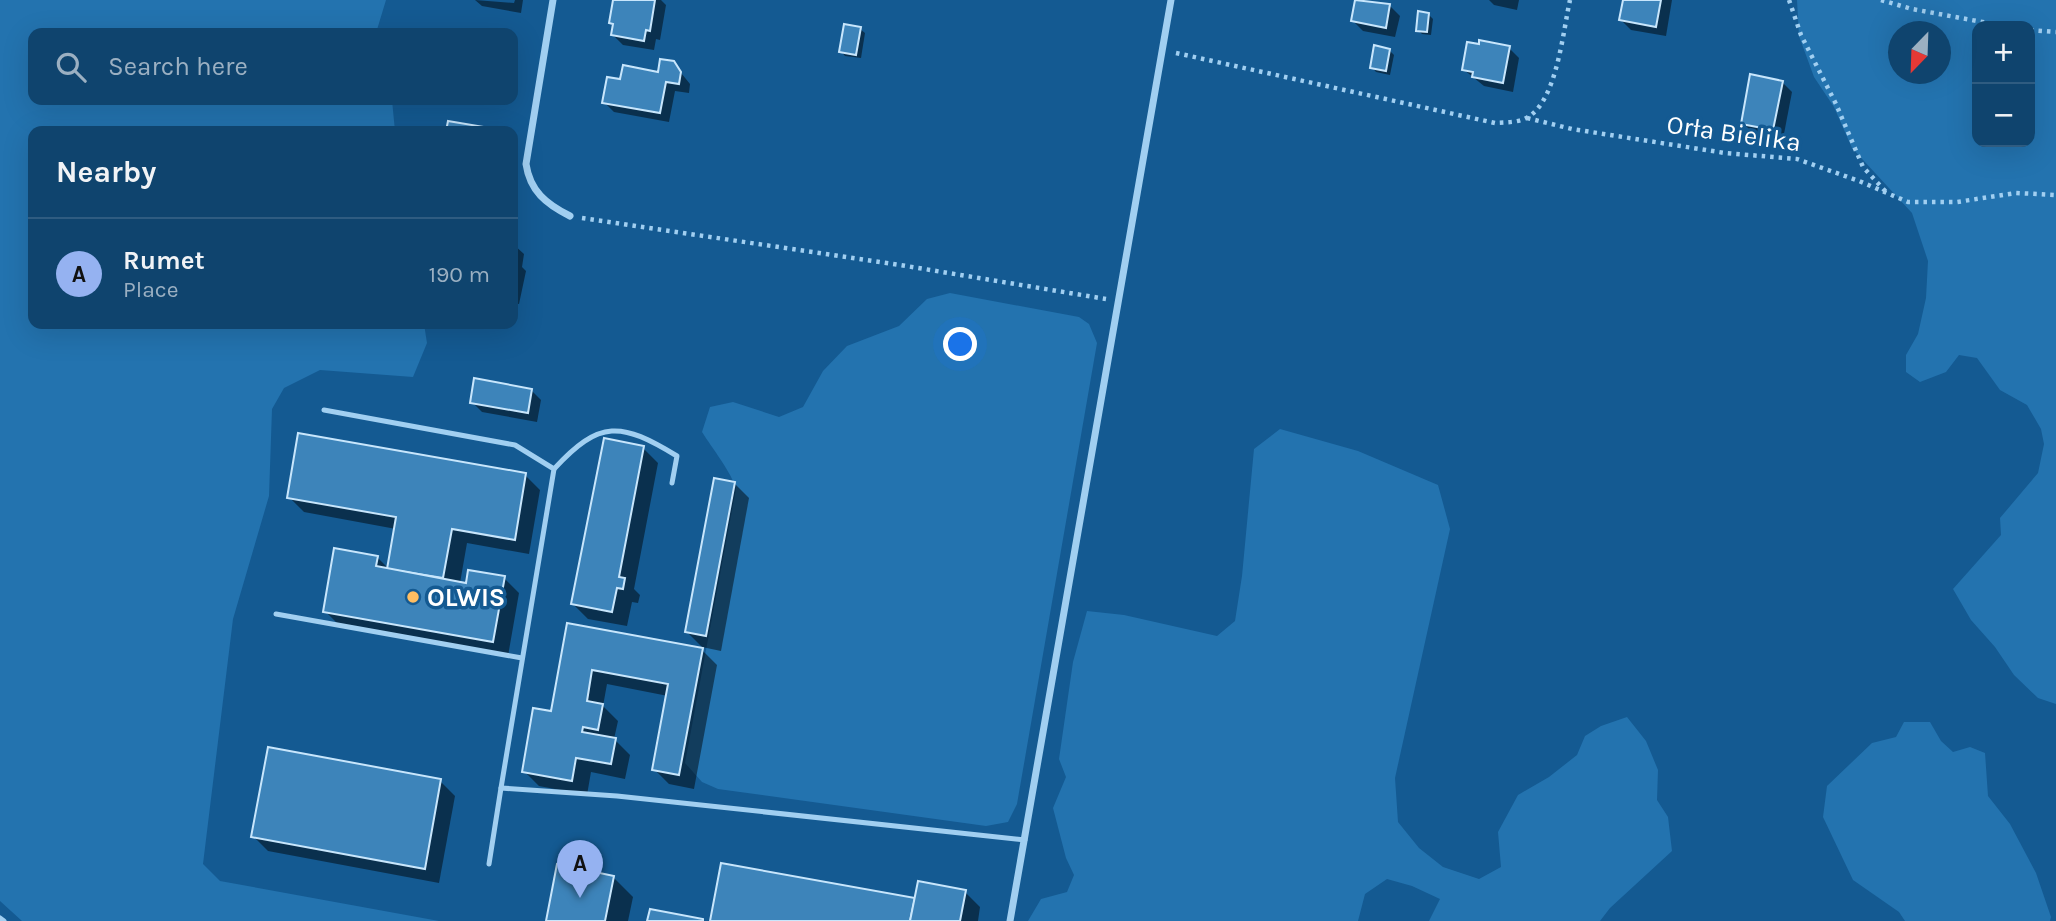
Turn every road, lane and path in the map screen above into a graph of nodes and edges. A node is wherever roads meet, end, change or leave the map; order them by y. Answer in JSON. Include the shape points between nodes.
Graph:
{"nodes":[{"id":1,"x":553,"y":0,"type":"edge"},
{"id":2,"x":1171,"y":0,"type":"edge"},
{"id":3,"x":1570,"y":0,"type":"edge"},
{"id":4,"x":1789,"y":0,"type":"edge"},
{"id":5,"x":1881,"y":0,"type":"edge"},
{"id":6,"x":1977,"y":21,"type":"edge"},
{"id":7,"x":2035,"y":30,"type":"edge"},
{"id":8,"x":2056,"y":32,"type":"edge"},
{"id":9,"x":1162,"y":50,"type":"junction"},
{"id":10,"x":1527,"y":118,"type":"junction"},
{"id":11,"x":1888,"y":195,"type":"junction"},
{"id":12,"x":2056,"y":195,"type":"edge"},
{"id":13,"x":570,"y":216,"type":"joint"},
{"id":14,"x":1117,"y":301,"type":"junction"},
{"id":15,"x":324,"y":410,"type":"dead end"},
{"id":16,"x":554,"y":469,"type":"junction"},
{"id":17,"x":672,"y":483,"type":"dead end"},
{"id":18,"x":276,"y":614,"type":"dead end"},
{"id":19,"x":522,"y":659,"type":"junction"},
{"id":20,"x":501,"y":788,"type":"junction"},
{"id":21,"x":1025,"y":840,"type":"junction"},
{"id":22,"x":489,"y":864,"type":"dead end"},
{"id":23,"x":1010,"y":921,"type":"edge"}],
"edges":[{"from":1,"to":13,"type":"street","via":[[526,164],[538,195]]},
{"from":2,"to":9,"type":"street"},
{"from":3,"to":10,"type":"path","via":[[1550,87],[1542,104]]},
{"from":4,"to":11,"type":"path","via":[[1863,167]]},
{"from":5,"to":6,"type":"path"},
{"from":7,"to":8,"type":"path"},
{"from":9,"to":10,"type":"path","name":"Orła Bielika","via":[[1495,122]]},
{"from":9,"to":14,"type":"street"},
{"from":10,"to":11,"type":"path","name":"Orła Bielika","via":[[1725,153],[1797,159]]},
{"from":11,"to":12,"type":"path","name":"Orła Bielika","via":[[1909,202],[1956,202],[2016,193]]},
{"from":13,"to":14,"type":"path"},
{"from":14,"to":21,"type":"street"},
{"from":15,"to":16,"type":"lane","via":[[515,445]]},
{"from":16,"to":17,"type":"lane","via":[[590,436],[617,431],[650,440],[677,456]]},
{"from":16,"to":19,"type":"lane"},
{"from":18,"to":19,"type":"lane"},
{"from":19,"to":20,"type":"lane"},
{"from":20,"to":21,"type":"lane"},
{"from":20,"to":22,"type":"lane"},
{"from":21,"to":23,"type":"street"}]}
